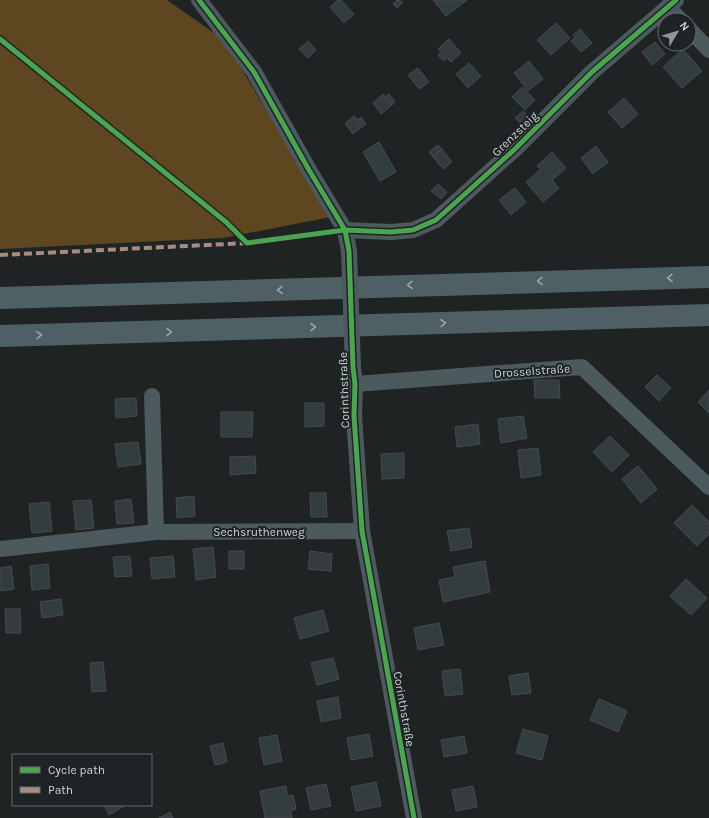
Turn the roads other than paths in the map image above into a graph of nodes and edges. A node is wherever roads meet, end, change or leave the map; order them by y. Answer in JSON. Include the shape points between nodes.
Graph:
{"nodes":[{"id":1,"x":199,"y":0,"type":"edge"},
{"id":2,"x":672,"y":4,"type":"edge"},
{"id":3,"x":697,"y":37,"type":"edge"},
{"id":4,"x":709,"y":50,"type":"edge"},
{"id":5,"x":345,"y":230,"type":"junction"},
{"id":6,"x":709,"y":277,"type":"edge"},
{"id":7,"x":0,"y":298,"type":"edge"},
{"id":8,"x":709,"y":315,"type":"edge"},
{"id":9,"x":0,"y":336,"type":"edge"},
{"id":10,"x":355,"y":384,"type":"junction"},
{"id":11,"x":152,"y":396,"type":"dead end"},
{"id":12,"x":709,"y":487,"type":"edge"},
{"id":13,"x":362,"y":531,"type":"junction"},
{"id":14,"x":156,"y":532,"type":"junction"},
{"id":15,"x":0,"y":549,"type":"edge"},
{"id":16,"x":414,"y":818,"type":"edge"}],
"edges":[{"from":1,"to":5,"type":"street","name":"Corinthstraße","via":[[254,72]]},
{"from":2,"to":5,"type":"street","name":"Grenzsteig","via":[[592,72],[515,149],[436,220],[413,230]]},
{"from":3,"to":4,"type":"street"},
{"from":5,"to":10,"type":"street","name":"Corinthstraße","bridge":true,"via":[[349,251]]},
{"from":6,"to":7,"type":"highway","one_way":true},
{"from":9,"to":8,"type":"highway","one_way":true},
{"from":10,"to":12,"type":"street","name":"Drosselstraße","via":[[582,367]]},
{"from":10,"to":13,"type":"street","name":"Corinthstraße","via":[[354,416]]},
{"from":11,"to":14,"type":"street"},
{"from":13,"to":14,"type":"street","name":"Sechsruthenweg"},
{"from":13,"to":16,"type":"street","name":"Corinthstraße"},
{"from":14,"to":15,"type":"street","name":"Sechsruthenweg"}]}
